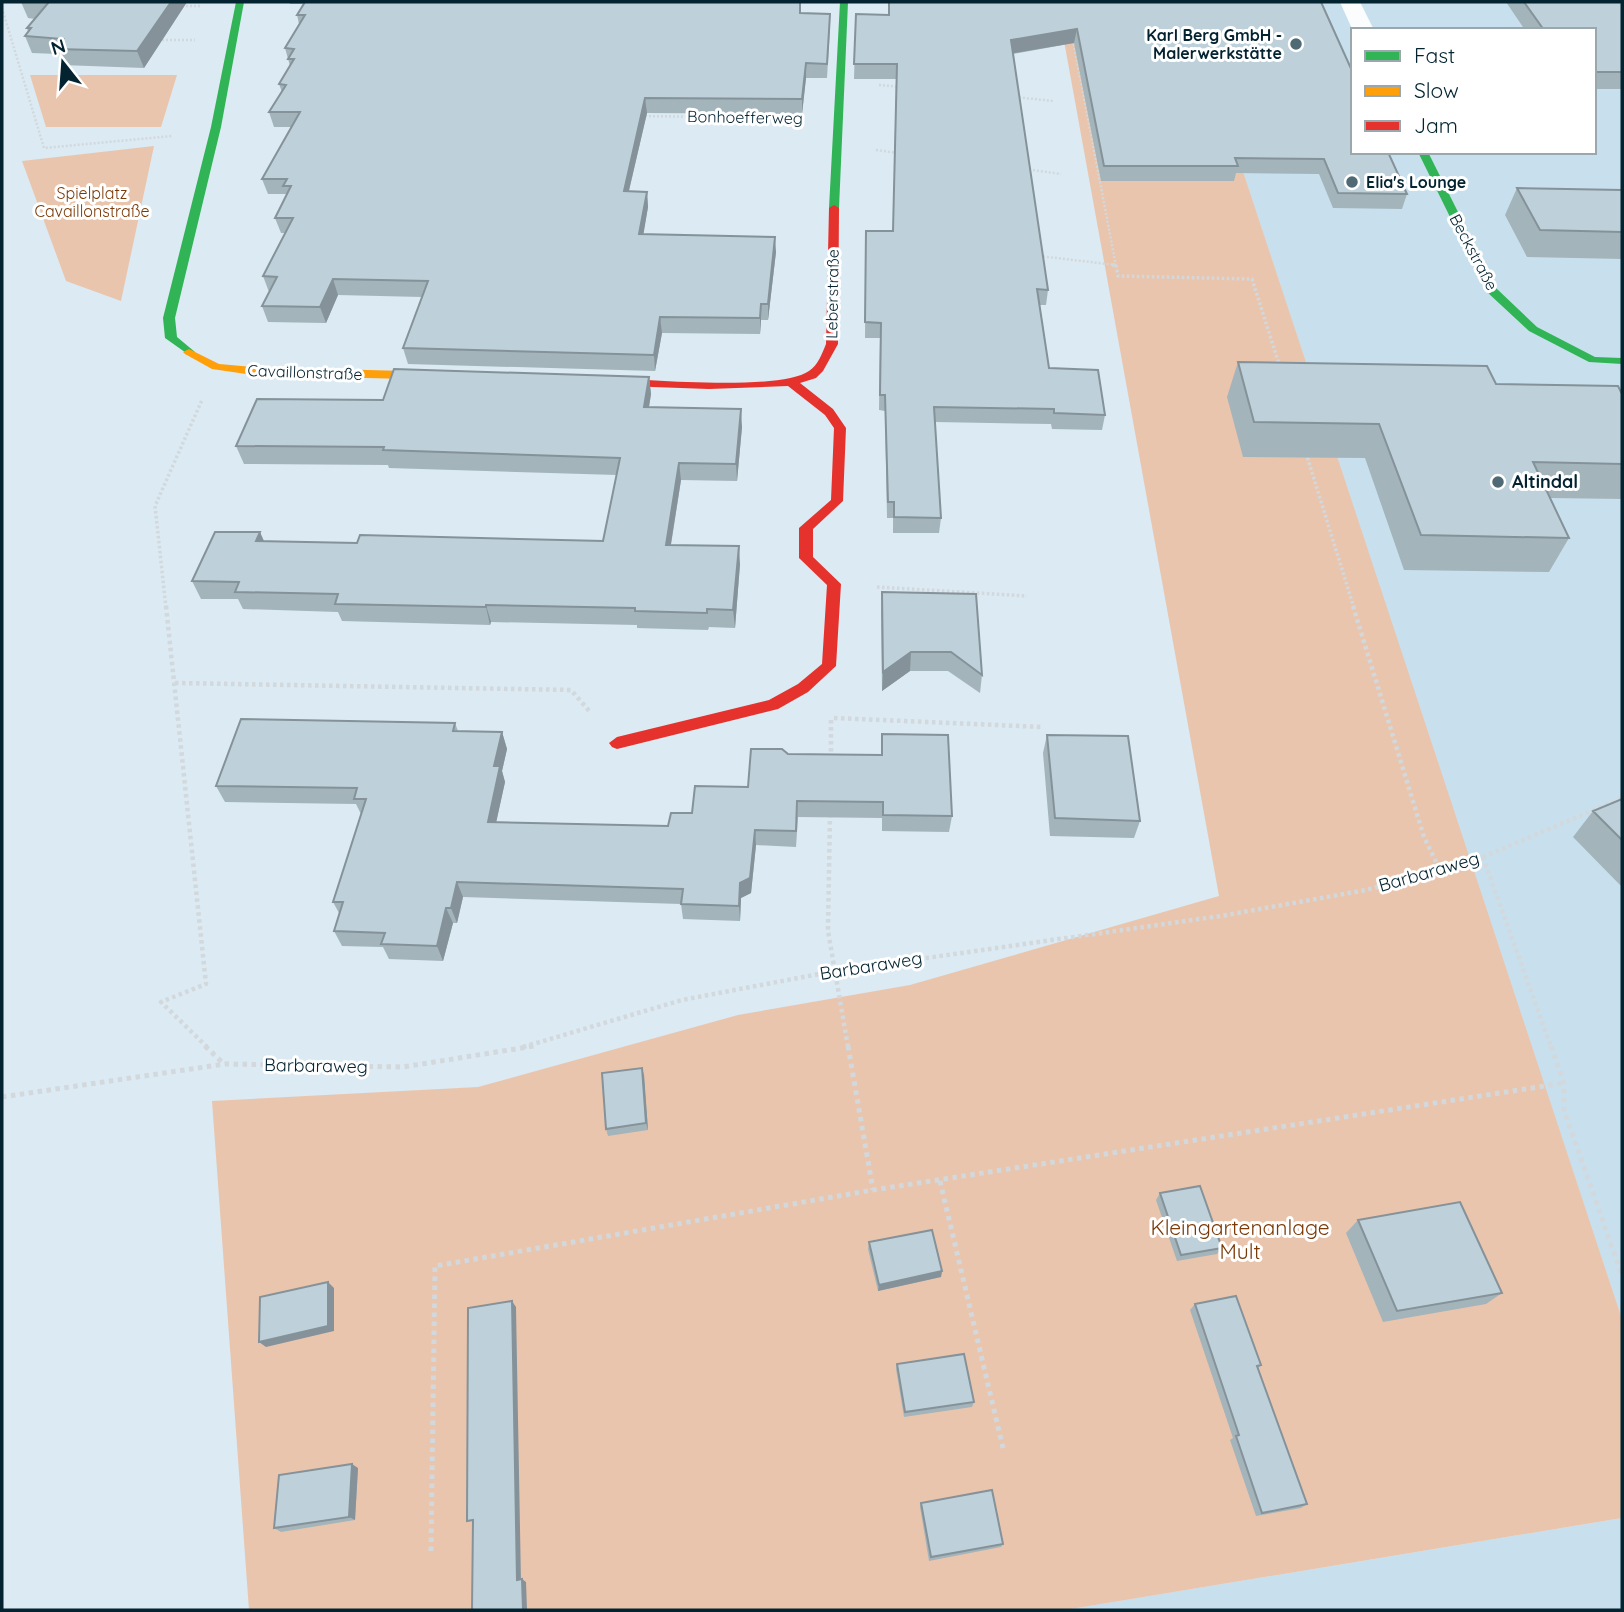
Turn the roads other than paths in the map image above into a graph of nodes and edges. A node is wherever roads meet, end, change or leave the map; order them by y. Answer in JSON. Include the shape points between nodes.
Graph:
{"nodes":[{"id":1,"x":844,"y":2,"type":"edge"},
{"id":2,"x":1350,"y":2,"type":"edge"},
{"id":3,"x":240,"y":4,"type":"edge"},
{"id":4,"x":1362,"y":28,"type":"edge"},
{"id":5,"x":1424,"y":154,"type":"edge"},
{"id":6,"x":1622,"y":361,"type":"edge"},
{"id":7,"x":459,"y":377,"type":"edge"},
{"id":8,"x":580,"y":380,"type":"edge"},
{"id":9,"x":791,"y":382,"type":"junction"},
{"id":10,"x":617,"y":743,"type":"road end"}],
"edges":[{"from":1,"to":9,"type":"street","name":"Leberstraße","via":[[832,344],[824,364],[810,377]]},
{"from":2,"to":4,"type":"street"},
{"from":3,"to":7,"type":"street","name":"Cavaillonstraße","via":[[216,127],[169,318],[171,338],[216,367]]},
{"from":5,"to":6,"type":"street","name":"Beckstraße","via":[[1491,290],[1534,328],[1593,360]]},
{"from":8,"to":9,"type":"street","via":[[768,386]]},
{"from":9,"to":10,"type":"street","via":[[829,412],[840,428],[837,501],[806,528],[806,558],[834,584],[829,666],[773,705]]}]}
